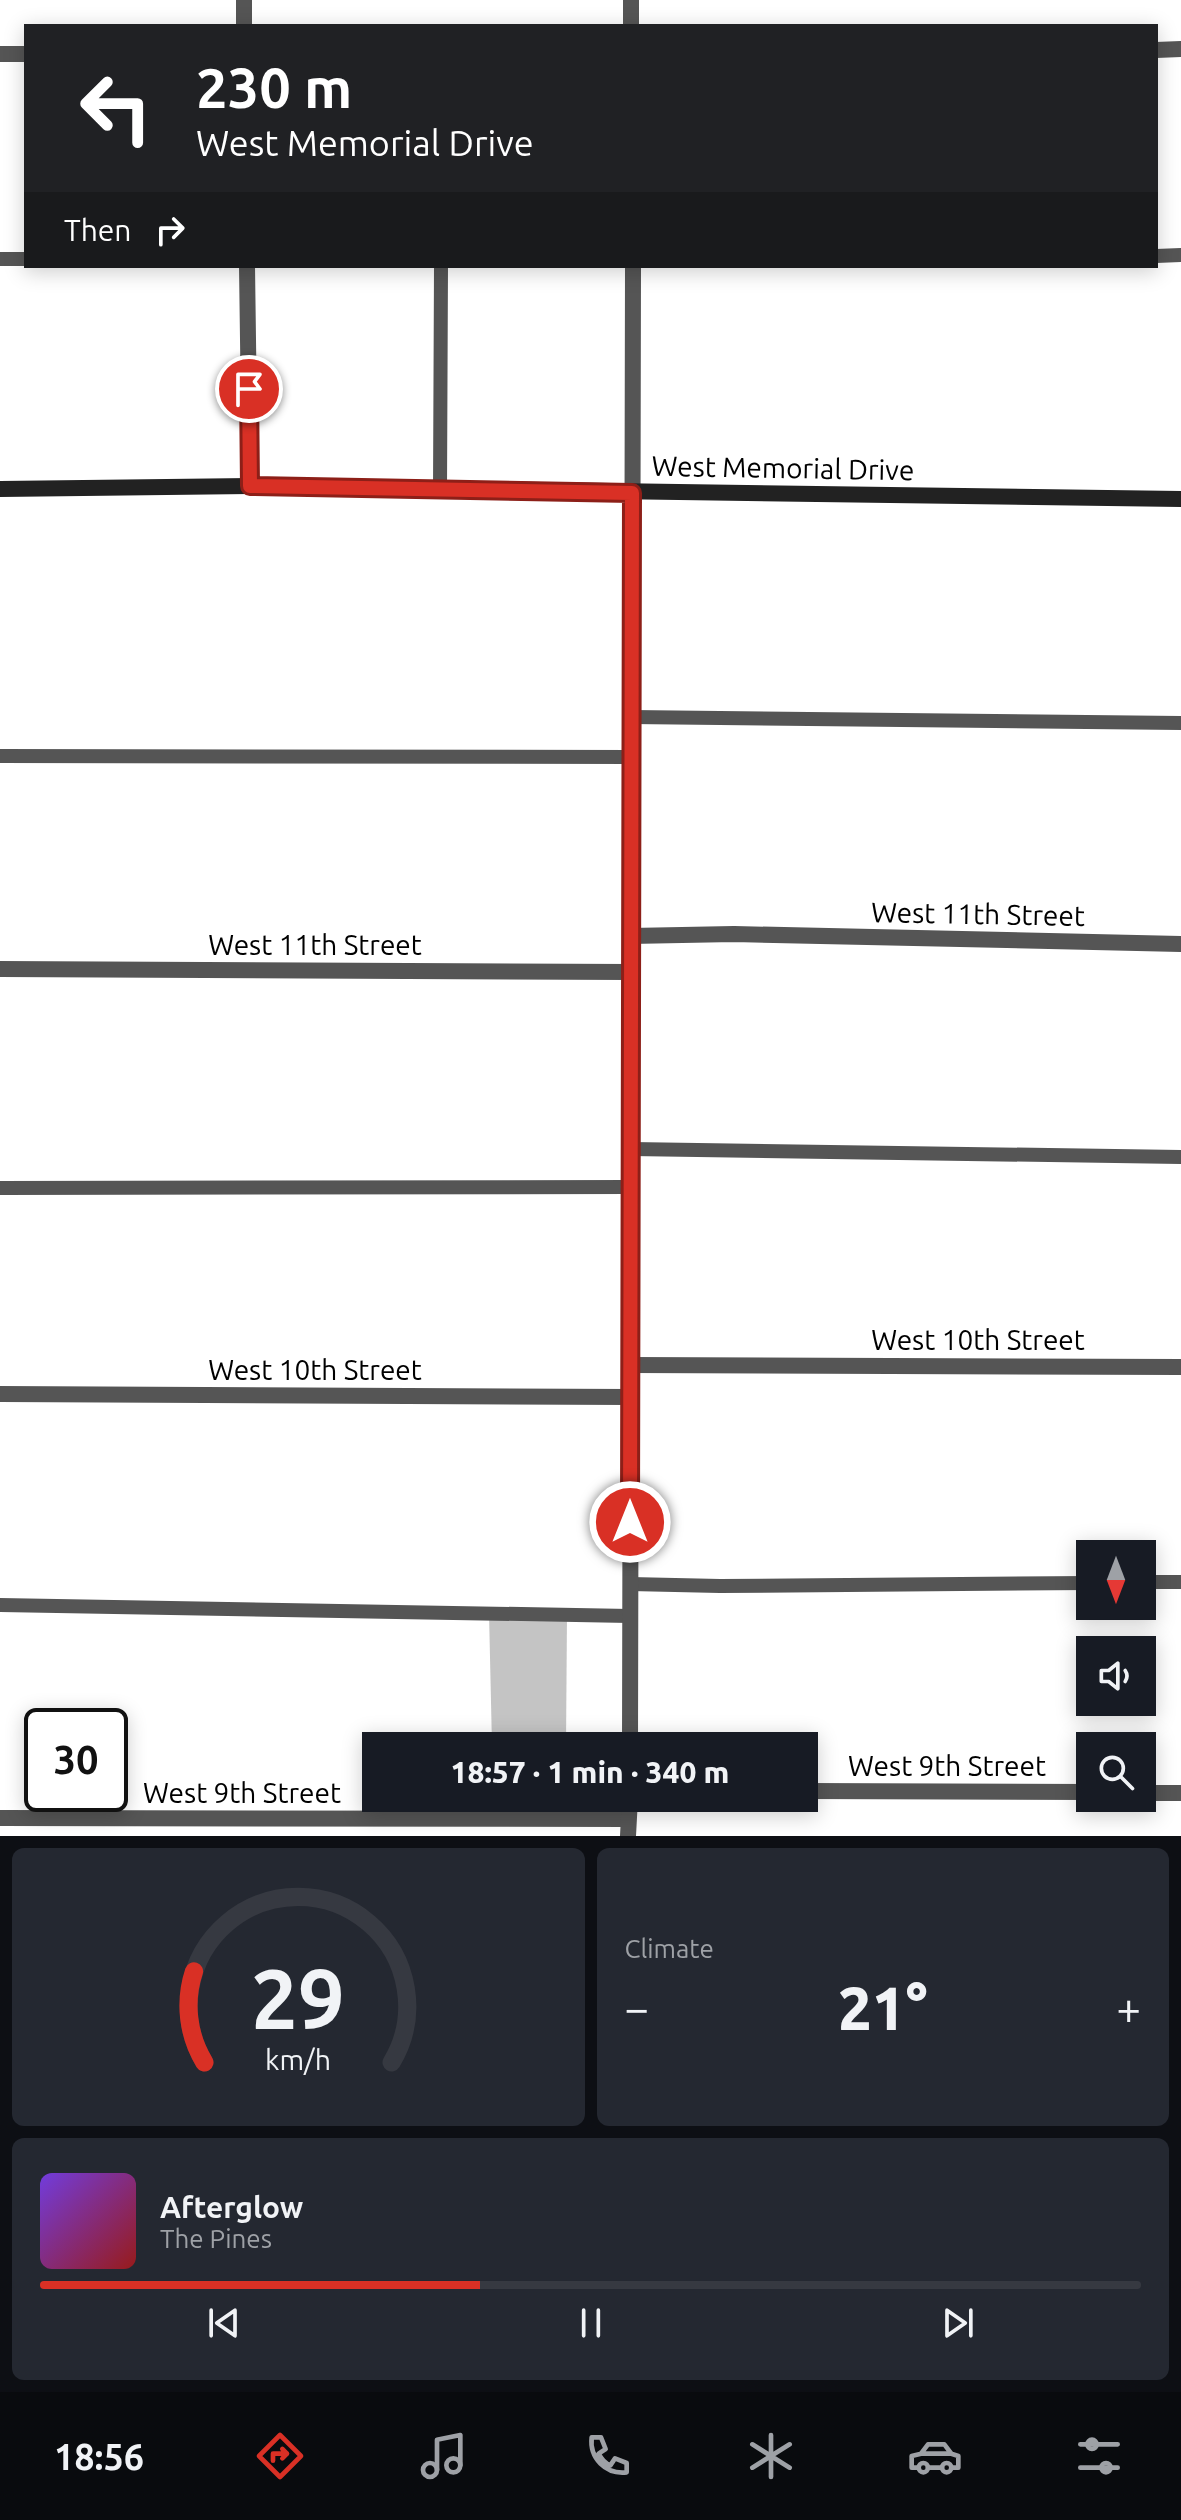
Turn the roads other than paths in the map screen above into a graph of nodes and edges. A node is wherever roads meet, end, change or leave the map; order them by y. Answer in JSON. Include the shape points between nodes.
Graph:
{"nodes":[{"id":1,"x":244,"y":0,"type":"edge"},
{"id":2,"x":631,"y":0,"type":"edge"},
{"id":3,"x":244,"y":24,"type":"edge"},
{"id":4,"x":631,"y":24,"type":"edge"},
{"id":5,"x":1181,"y":49,"type":"edge"},
{"id":6,"x":1158,"y":50,"type":"edge"},
{"id":7,"x":0,"y":54,"type":"edge"},
{"id":8,"x":24,"y":54,"type":"edge"},
{"id":9,"x":1181,"y":255,"type":"edge"},
{"id":10,"x":1158,"y":256,"type":"edge"},
{"id":11,"x":0,"y":259,"type":"edge"},
{"id":12,"x":24,"y":259,"type":"edge"},
{"id":13,"x":247,"y":268,"type":"edge"},
{"id":14,"x":441,"y":268,"type":"edge"},
{"id":15,"x":633,"y":268,"type":"edge"},
{"id":16,"x":250,"y":486,"type":"junction"},
{"id":17,"x":0,"y":489,"type":"edge"},
{"id":18,"x":440,"y":489,"type":"junction"},
{"id":19,"x":632,"y":493,"type":"junction"},
{"id":20,"x":1181,"y":499,"type":"edge"},
{"id":21,"x":631,"y":717,"type":"junction"},
{"id":22,"x":1181,"y":723,"type":"edge"},
{"id":23,"x":0,"y":756,"type":"edge"},
{"id":24,"x":631,"y":757,"type":"junction"},
{"id":25,"x":630,"y":936,"type":"junction"},
{"id":26,"x":1181,"y":944,"type":"edge"},
{"id":27,"x":0,"y":969,"type":"edge"},
{"id":28,"x":630,"y":972,"type":"junction"},
{"id":29,"x":631,"y":1149,"type":"junction"},
{"id":30,"x":1181,"y":1157,"type":"edge"},
{"id":31,"x":630,"y":1187,"type":"junction"},
{"id":32,"x":0,"y":1188,"type":"edge"},
{"id":33,"x":631,"y":1365,"type":"junction"},
{"id":34,"x":1181,"y":1367,"type":"edge"},
{"id":35,"x":0,"y":1394,"type":"edge"},
{"id":36,"x":630,"y":1397,"type":"junction"},
{"id":37,"x":1156,"y":1582,"type":"edge"},
{"id":38,"x":1181,"y":1582,"type":"edge"},
{"id":39,"x":1076,"y":1583,"type":"edge"},
{"id":40,"x":630,"y":1584,"type":"junction"},
{"id":41,"x":0,"y":1605,"type":"edge"},
{"id":42,"x":630,"y":1616,"type":"junction"},
{"id":43,"x":630,"y":1732,"type":"edge"},
{"id":44,"x":818,"y":1791,"type":"edge"},
{"id":45,"x":1076,"y":1792,"type":"edge"},
{"id":46,"x":1156,"y":1793,"type":"edge"},
{"id":47,"x":1181,"y":1793,"type":"edge"},
{"id":48,"x":0,"y":1818,"type":"edge"},
{"id":49,"x":628,"y":1828,"type":"edge"}],
"edges":[{"from":1,"to":3,"type":"street"},
{"from":2,"to":4,"type":"street"},
{"from":5,"to":6,"type":"street"},
{"from":7,"to":8,"type":"street"},
{"from":9,"to":10,"type":"lane"},
{"from":11,"to":12,"type":"lane"},
{"from":13,"to":16,"type":"street"},
{"from":14,"to":18,"type":"lane"},
{"from":15,"to":19,"type":"street"},
{"from":16,"to":17,"type":"main road","name":"West Memorial Drive"},
{"from":16,"to":18,"type":"main road","name":"West Memorial Drive"},
{"from":18,"to":19,"type":"main road","name":"West Memorial Drive"},
{"from":19,"to":20,"type":"main road","name":"West Memorial Drive"},
{"from":19,"to":21,"type":"street"},
{"from":21,"to":22,"type":"lane"},
{"from":21,"to":24,"type":"street"},
{"from":23,"to":24,"type":"lane"},
{"from":24,"to":25,"type":"street"},
{"from":25,"to":26,"type":"street","name":"West 11th Street"},
{"from":25,"to":28,"type":"street"},
{"from":27,"to":28,"type":"street","name":"West 11th Street"},
{"from":28,"to":29,"type":"street"},
{"from":29,"to":30,"type":"lane"},
{"from":29,"to":31,"type":"street"},
{"from":31,"to":32,"type":"lane"},
{"from":31,"to":33,"type":"street"},
{"from":33,"to":34,"type":"street","name":"West 10th Street"},
{"from":33,"to":36,"type":"street"},
{"from":35,"to":36,"type":"street","name":"West 10th Street"},
{"from":36,"to":40,"type":"street"},
{"from":37,"to":38,"type":"lane"},
{"from":39,"to":40,"type":"lane"},
{"from":40,"to":42,"type":"street"},
{"from":41,"to":42,"type":"lane"},
{"from":42,"to":43,"type":"street"},
{"from":44,"to":45,"type":"street","name":"West 9th Street"},
{"from":46,"to":47,"type":"street"},
{"from":48,"to":49,"type":"street","name":"West 9th Street"}]}
